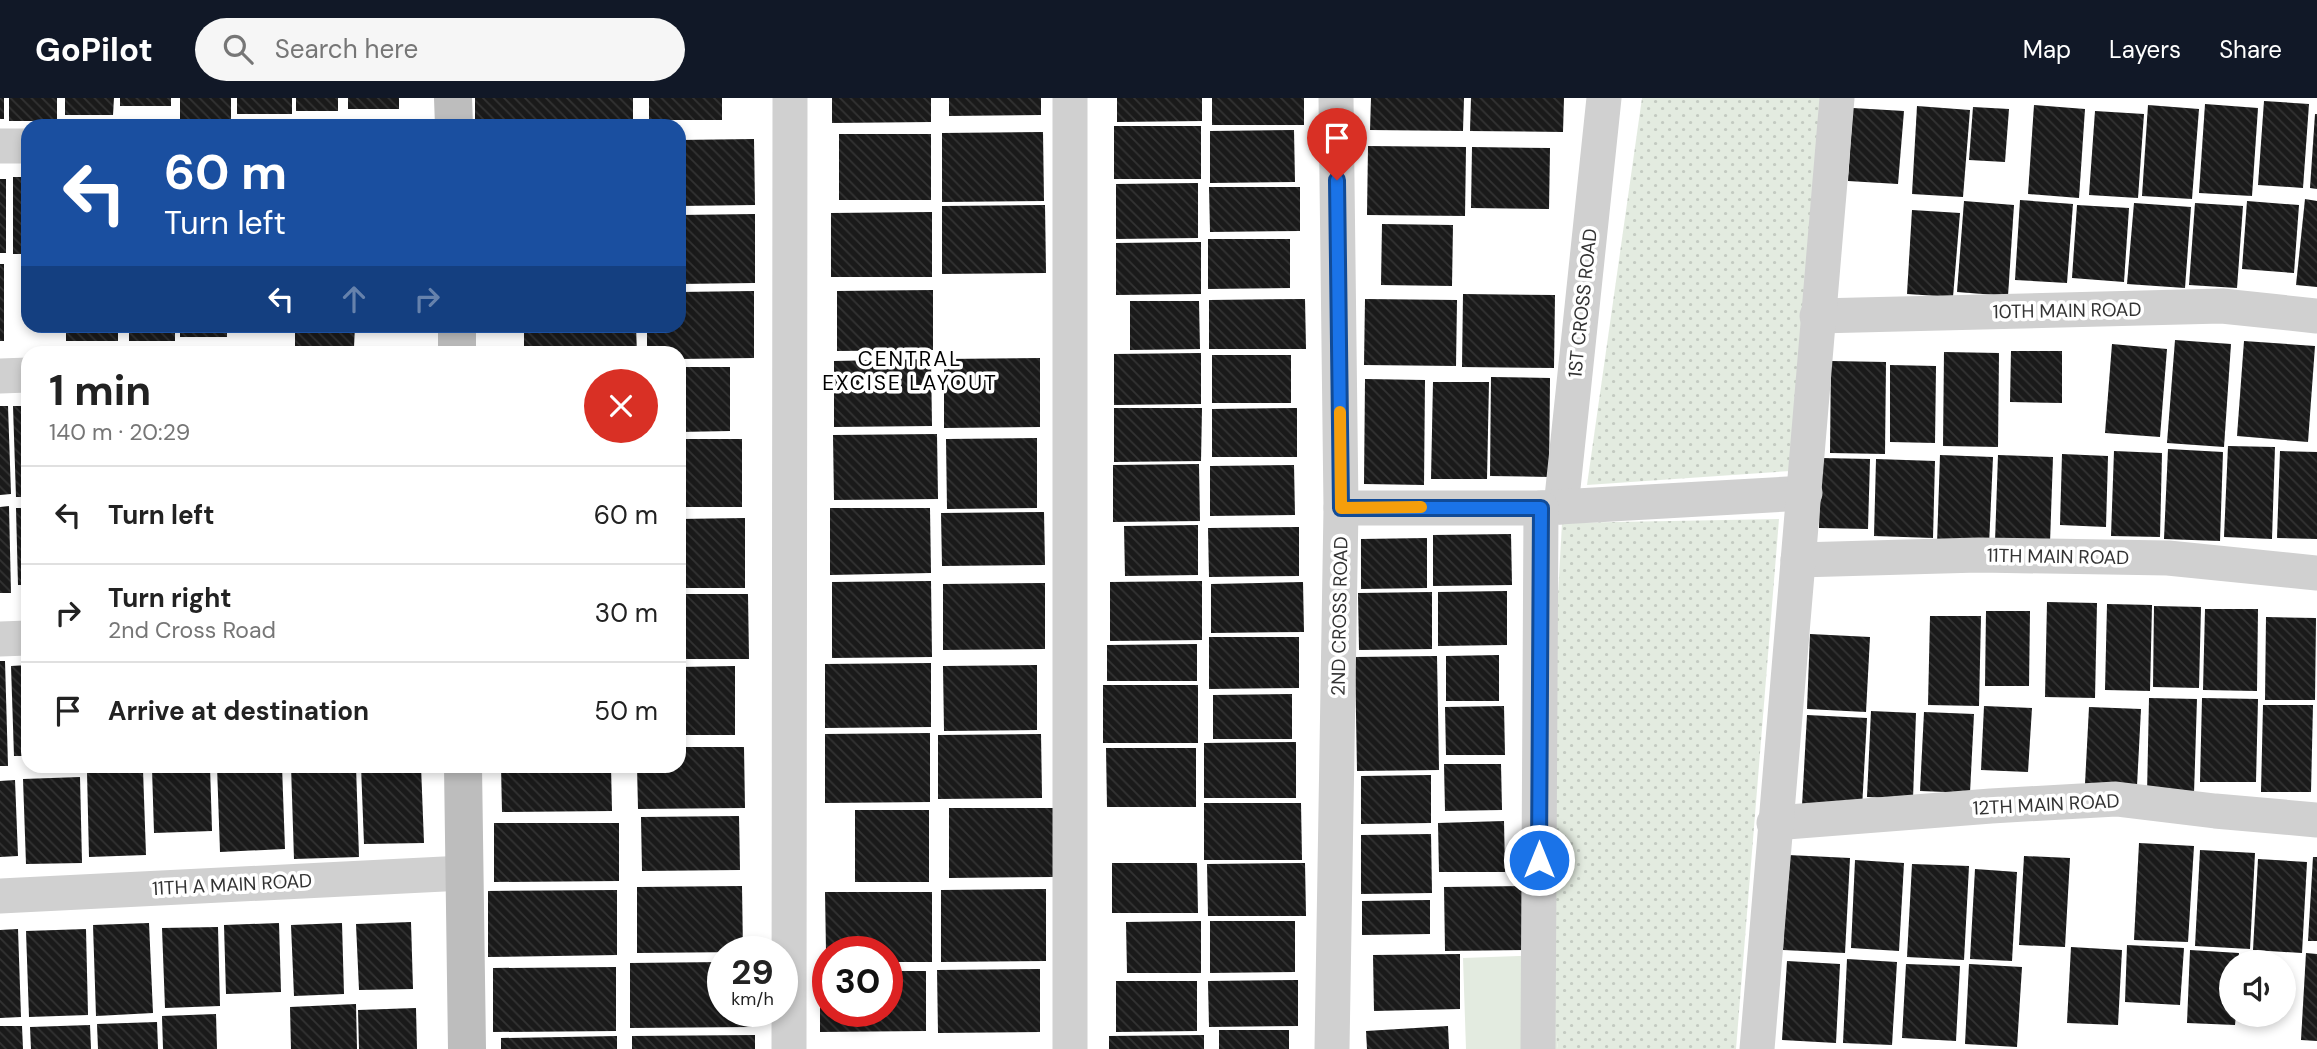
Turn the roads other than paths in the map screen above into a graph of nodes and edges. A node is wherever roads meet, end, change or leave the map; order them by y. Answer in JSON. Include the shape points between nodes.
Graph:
{"nodes":[{"id":1,"x":453,"y":98,"type":"edge"},
{"id":2,"x":790,"y":98,"type":"edge"},
{"id":3,"x":1070,"y":98,"type":"edge"},
{"id":4,"x":1336,"y":98,"type":"edge"},
{"id":5,"x":1604,"y":98,"type":"edge"},
{"id":6,"x":1837,"y":98,"type":"edge"},
{"id":7,"x":453,"y":119,"type":"edge"},
{"id":8,"x":0,"y":146,"type":"edge"},
{"id":9,"x":21,"y":146,"type":"edge"},
{"id":10,"x":1817,"y":316,"type":"junction"},
{"id":11,"x":2317,"y":316,"type":"edge"},
{"id":12,"x":21,"y":375,"type":"edge"},
{"id":13,"x":0,"y":376,"type":"edge"},
{"id":14,"x":1805,"y":493,"type":"junction"},
{"id":15,"x":1341,"y":508,"type":"junction"},
{"id":16,"x":1551,"y":508,"type":"junction"},
{"id":17,"x":1798,"y":560,"type":"junction"},
{"id":18,"x":2317,"y":573,"type":"edge"},
{"id":19,"x":21,"y":638,"type":"edge"},
{"id":20,"x":0,"y":639,"type":"edge"},
{"id":21,"x":463,"y":773,"type":"edge"},
{"id":22,"x":2317,"y":820,"type":"edge"},
{"id":23,"x":1774,"y":823,"type":"junction"},
{"id":24,"x":464,"y":873,"type":"junction"},
{"id":25,"x":0,"y":896,"type":"edge"},
{"id":26,"x":467,"y":1049,"type":"edge"},
{"id":27,"x":789,"y":1049,"type":"edge"},
{"id":28,"x":1070,"y":1049,"type":"edge"},
{"id":29,"x":1332,"y":1049,"type":"edge"},
{"id":30,"x":1538,"y":1049,"type":"edge"},
{"id":31,"x":1757,"y":1049,"type":"edge"}],
"edges":[{"from":1,"to":7,"type":"street"},
{"from":2,"to":27,"type":"street"},
{"from":3,"to":28,"type":"street"},
{"from":4,"to":15,"type":"street","name":"2ND CROSS ROAD"},
{"from":5,"to":16,"type":"street","name":"1ST CROSS ROAD"},
{"from":6,"to":10,"type":"street"},
{"from":8,"to":9,"type":"street"},
{"from":10,"to":11,"type":"street","name":"10TH MAIN ROAD","via":[[2222,306]]},
{"from":10,"to":14,"type":"street"},
{"from":12,"to":13,"type":"street"},
{"from":14,"to":16,"type":"street"},
{"from":14,"to":17,"type":"street"},
{"from":15,"to":16,"type":"street"},
{"from":15,"to":29,"type":"street","name":"2ND CROSS ROAD"},
{"from":16,"to":30,"type":"street","name":"1ST CROSS ROAD"},
{"from":17,"to":18,"type":"street","name":"11TH MAIN ROAD","via":[[1979,555],[2168,558]]},
{"from":17,"to":23,"type":"street"},
{"from":19,"to":20,"type":"street"},
{"from":21,"to":24,"type":"street"},
{"from":22,"to":23,"type":"street","name":"12TH MAIN ROAD","via":[[2116,799]]},
{"from":23,"to":31,"type":"street"},
{"from":24,"to":25,"type":"street","name":"11TH A MAIN ROAD"},
{"from":24,"to":26,"type":"street"}]}
